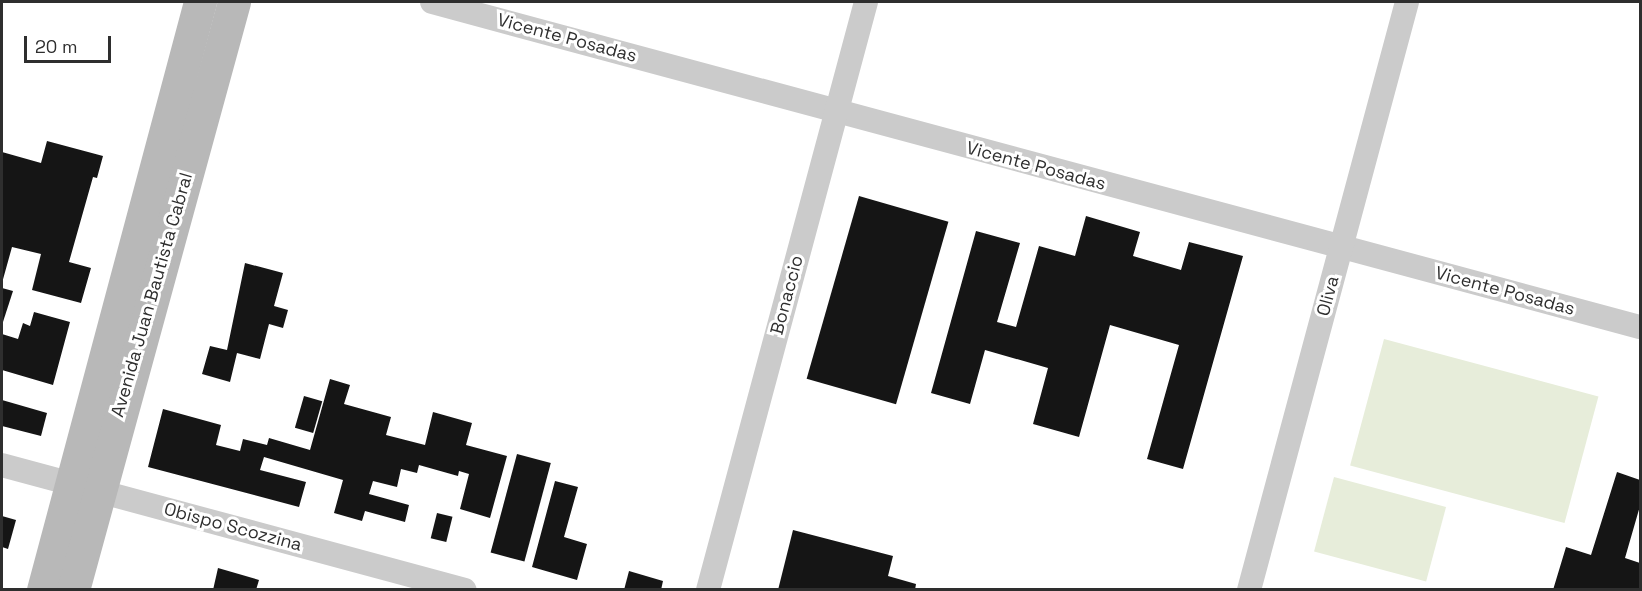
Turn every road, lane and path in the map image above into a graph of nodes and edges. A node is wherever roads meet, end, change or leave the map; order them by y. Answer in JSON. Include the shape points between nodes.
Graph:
{"nodes":[{"id":1,"x":200,"y":2,"type":"edge"},
{"id":2,"x":234,"y":2,"type":"edge"},
{"id":3,"x":432,"y":2,"type":"edge"},
{"id":4,"x":866,"y":2,"type":"edge"},
{"id":5,"x":1407,"y":2,"type":"edge"},
{"id":6,"x":836,"y":112,"type":"junction"},
{"id":7,"x":1341,"y":247,"type":"junction"},
{"id":8,"x":1641,"y":327,"type":"edge"},
{"id":9,"x":2,"y":465,"type":"edge"},
{"id":10,"x":84,"y":488,"type":"junction"},
{"id":11,"x":44,"y":590,"type":"edge"},
{"id":12,"x":73,"y":590,"type":"edge"},
{"id":13,"x":464,"y":590,"type":"edge"},
{"id":14,"x":708,"y":590,"type":"edge"},
{"id":15,"x":1249,"y":590,"type":"edge"}],
"edges":[{"from":1,"to":10,"type":"main road","name":"Avenida Juan Bautista Cabral"},
{"from":2,"to":10,"type":"main road","name":"Avenida Juan Bautista Cabral"},
{"from":3,"to":6,"type":"street","name":"Vicente Posadas"},
{"from":4,"to":6,"type":"street","name":"Bonaccio"},
{"from":5,"to":7,"type":"street","name":"Oliva"},
{"from":6,"to":7,"type":"street","name":"Vicente Posadas"},
{"from":6,"to":14,"type":"street","name":"Bonaccio"},
{"from":7,"to":8,"type":"street","name":"Vicente Posadas"},
{"from":7,"to":15,"type":"street","name":"Oliva"},
{"from":9,"to":10,"type":"street","name":"Obispo Scozzina"},
{"from":10,"to":11,"type":"main road","name":"Avenida Juan Bautista Cabral"},
{"from":10,"to":12,"type":"main road","name":"Avenida Juan Bautista Cabral"},
{"from":10,"to":13,"type":"street","name":"Obispo Scozzina"}]}
